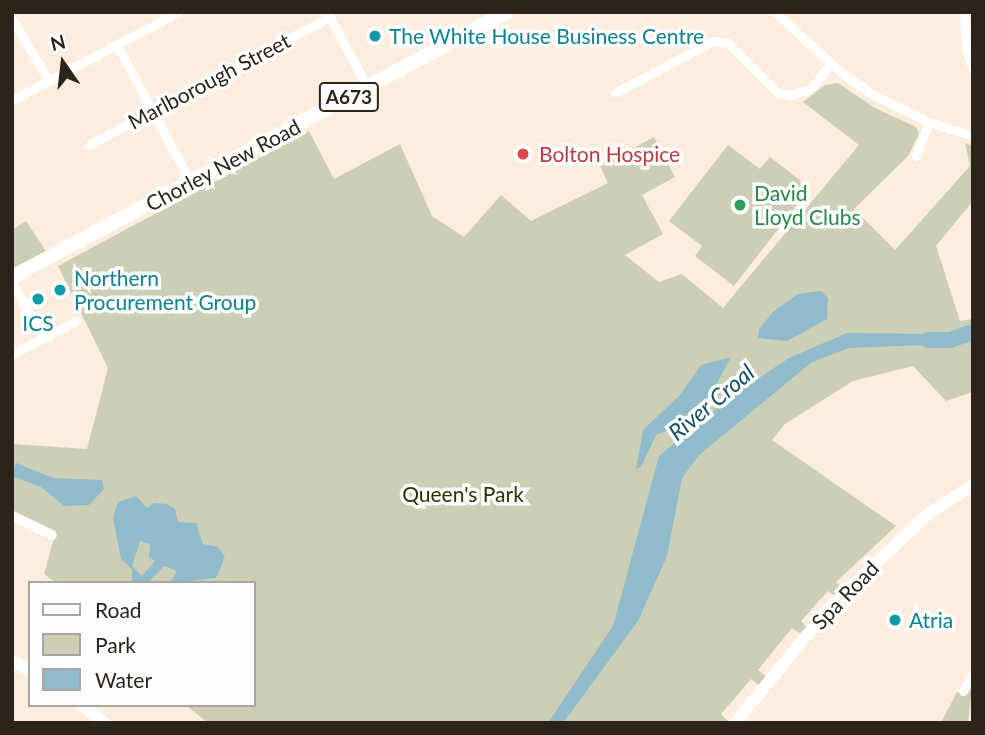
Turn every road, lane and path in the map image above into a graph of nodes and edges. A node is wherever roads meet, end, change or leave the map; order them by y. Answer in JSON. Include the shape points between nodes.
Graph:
{"nodes":[{"id":1,"x":178,"y":12,"type":"edge"},
{"id":2,"x":507,"y":12,"type":"edge"},
{"id":3,"x":775,"y":12,"type":"edge"},
{"id":4,"x":964,"y":12,"type":"edge"},
{"id":5,"x":328,"y":15,"type":"edge"},
{"id":6,"x":12,"y":19,"type":"edge"},
{"id":7,"x":117,"y":45,"type":"junction"},
{"id":8,"x":831,"y":64,"type":"junction"},
{"id":9,"x":973,"y":69,"type":"edge"},
{"id":10,"x":49,"y":81,"type":"junction"},
{"id":11,"x":367,"y":87,"type":"junction"},
{"id":12,"x":615,"y":93,"type":"dead end"},
{"id":13,"x":12,"y":100,"type":"edge"},
{"id":14,"x":152,"y":111,"type":"junction"},
{"id":15,"x":929,"y":122,"type":"junction"},
{"id":16,"x":973,"y":136,"type":"edge"},
{"id":17,"x":89,"y":145,"type":"dead end"},
{"id":18,"x":916,"y":156,"type":"dead end"},
{"id":19,"x":190,"y":182,"type":"junction"},
{"id":20,"x":12,"y":280,"type":"edge"},
{"id":21,"x":76,"y":321,"type":"dead end"},
{"id":22,"x":43,"y":338,"type":"junction"},
{"id":23,"x":12,"y":354,"type":"edge"},
{"id":24,"x":973,"y":485,"type":"edge"},
{"id":25,"x":12,"y":516,"type":"edge"},
{"id":26,"x":52,"y":534,"type":"dead end"},
{"id":27,"x":12,"y":661,"type":"edge"},
{"id":28,"x":28,"y":669,"type":"edge"},
{"id":29,"x":973,"y":674,"type":"edge"},
{"id":30,"x":963,"y":691,"type":"dead end"},
{"id":31,"x":84,"y":707,"type":"edge"},
{"id":32,"x":96,"y":720,"type":"edge"},
{"id":33,"x":735,"y":723,"type":"edge"}],
"edges":[{"from":1,"to":7,"type":"street"},
{"from":2,"to":11,"type":"main road","name":"Chorley New Road","number":"A673"},
{"from":3,"to":8,"type":"street"},
{"from":4,"to":9,"type":"street","via":[[966,48]]},
{"from":5,"to":11,"type":"street"},
{"from":5,"to":14,"type":"street","name":"Marlborough Street"},
{"from":6,"to":10,"type":"street"},
{"from":7,"to":10,"type":"street"},
{"from":7,"to":14,"type":"street"},
{"from":8,"to":12,"type":"street","via":[[810,89],[778,93],[728,43],[713,41]]},
{"from":8,"to":15,"type":"street","via":[[872,94]]},
{"from":10,"to":13,"type":"street"},
{"from":11,"to":19,"type":"main road","name":"Chorley New Road","number":"A673"},
{"from":14,"to":17,"type":"street","name":"Marlborough Street"},
{"from":14,"to":19,"type":"street"},
{"from":15,"to":16,"type":"street"},
{"from":15,"to":18,"type":"street"},
{"from":19,"to":20,"type":"main road","name":"Chorley New Road","number":"A673"},
{"from":20,"to":22,"type":"street"},
{"from":21,"to":22,"type":"street"},
{"from":22,"to":23,"type":"street"},
{"from":24,"to":33,"type":"main road","name":"Spa Road","via":[[928,514],[829,608]]},
{"from":25,"to":26,"type":"street"},
{"from":27,"to":28,"type":"main road"},
{"from":29,"to":30,"type":"street"},
{"from":31,"to":32,"type":"main road"}]}
